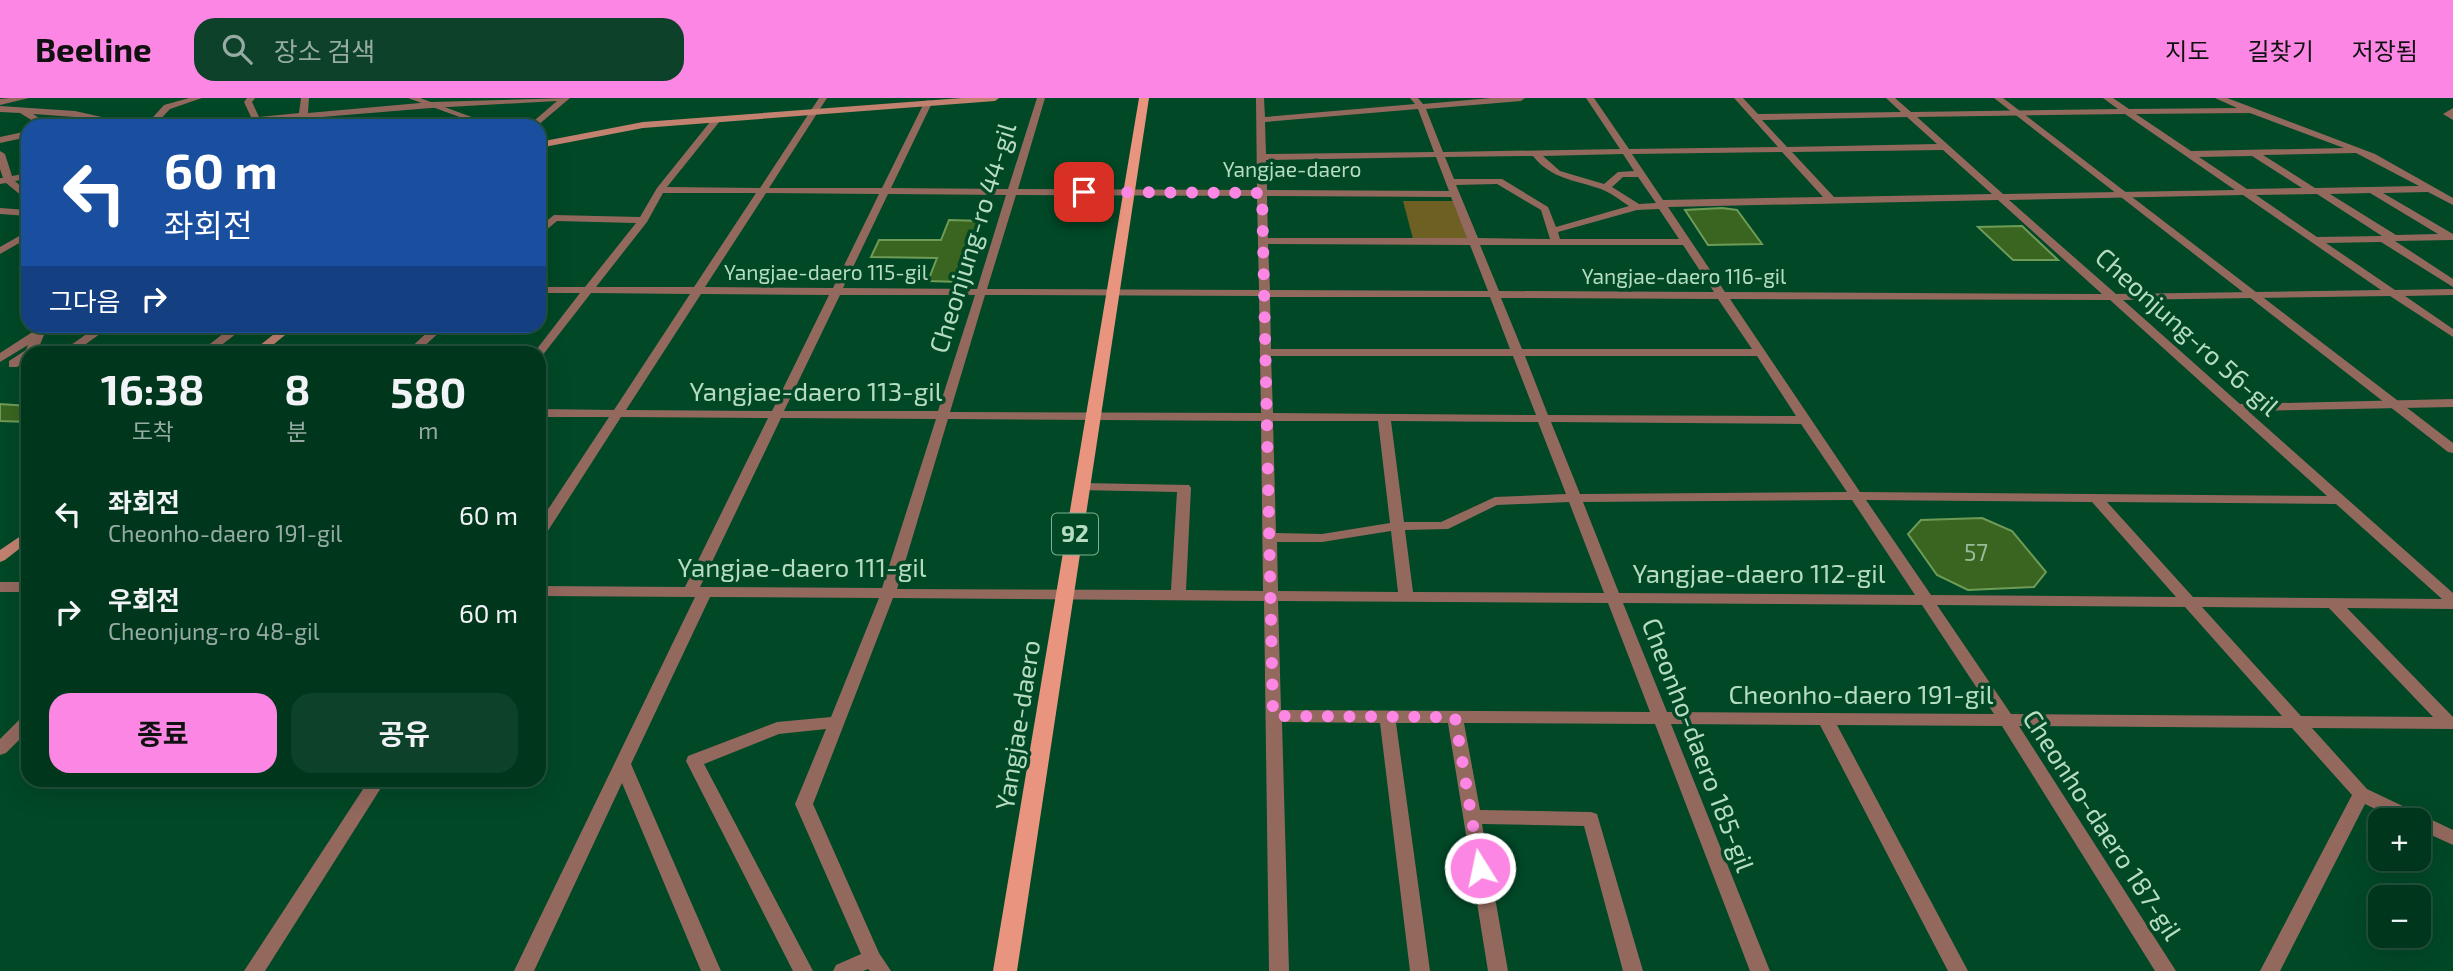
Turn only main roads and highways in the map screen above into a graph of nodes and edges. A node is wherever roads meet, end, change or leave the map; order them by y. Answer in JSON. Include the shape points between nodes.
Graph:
{"nodes":[{"id":1,"x":995,"y":98,"type":"edge"},
{"id":2,"x":1144,"y":98,"type":"edge"},
{"id":3,"x":546,"y":143,"type":"edge"},
{"id":4,"x":280,"y":333,"type":"edge"},
{"id":5,"x":264,"y":346,"type":"edge"},
{"id":6,"x":21,"y":540,"type":"edge"},
{"id":7,"x":0,"y":557,"type":"edge"},
{"id":8,"x":1005,"y":971,"type":"edge"}],
"edges":[{"from":1,"to":3,"type":"main road","via":[[643,125]]},
{"from":2,"to":8,"type":"main road","name":"Yangjae-daero","number":"92"},
{"from":4,"to":5,"type":"main road"},
{"from":6,"to":7,"type":"main road"}]}
